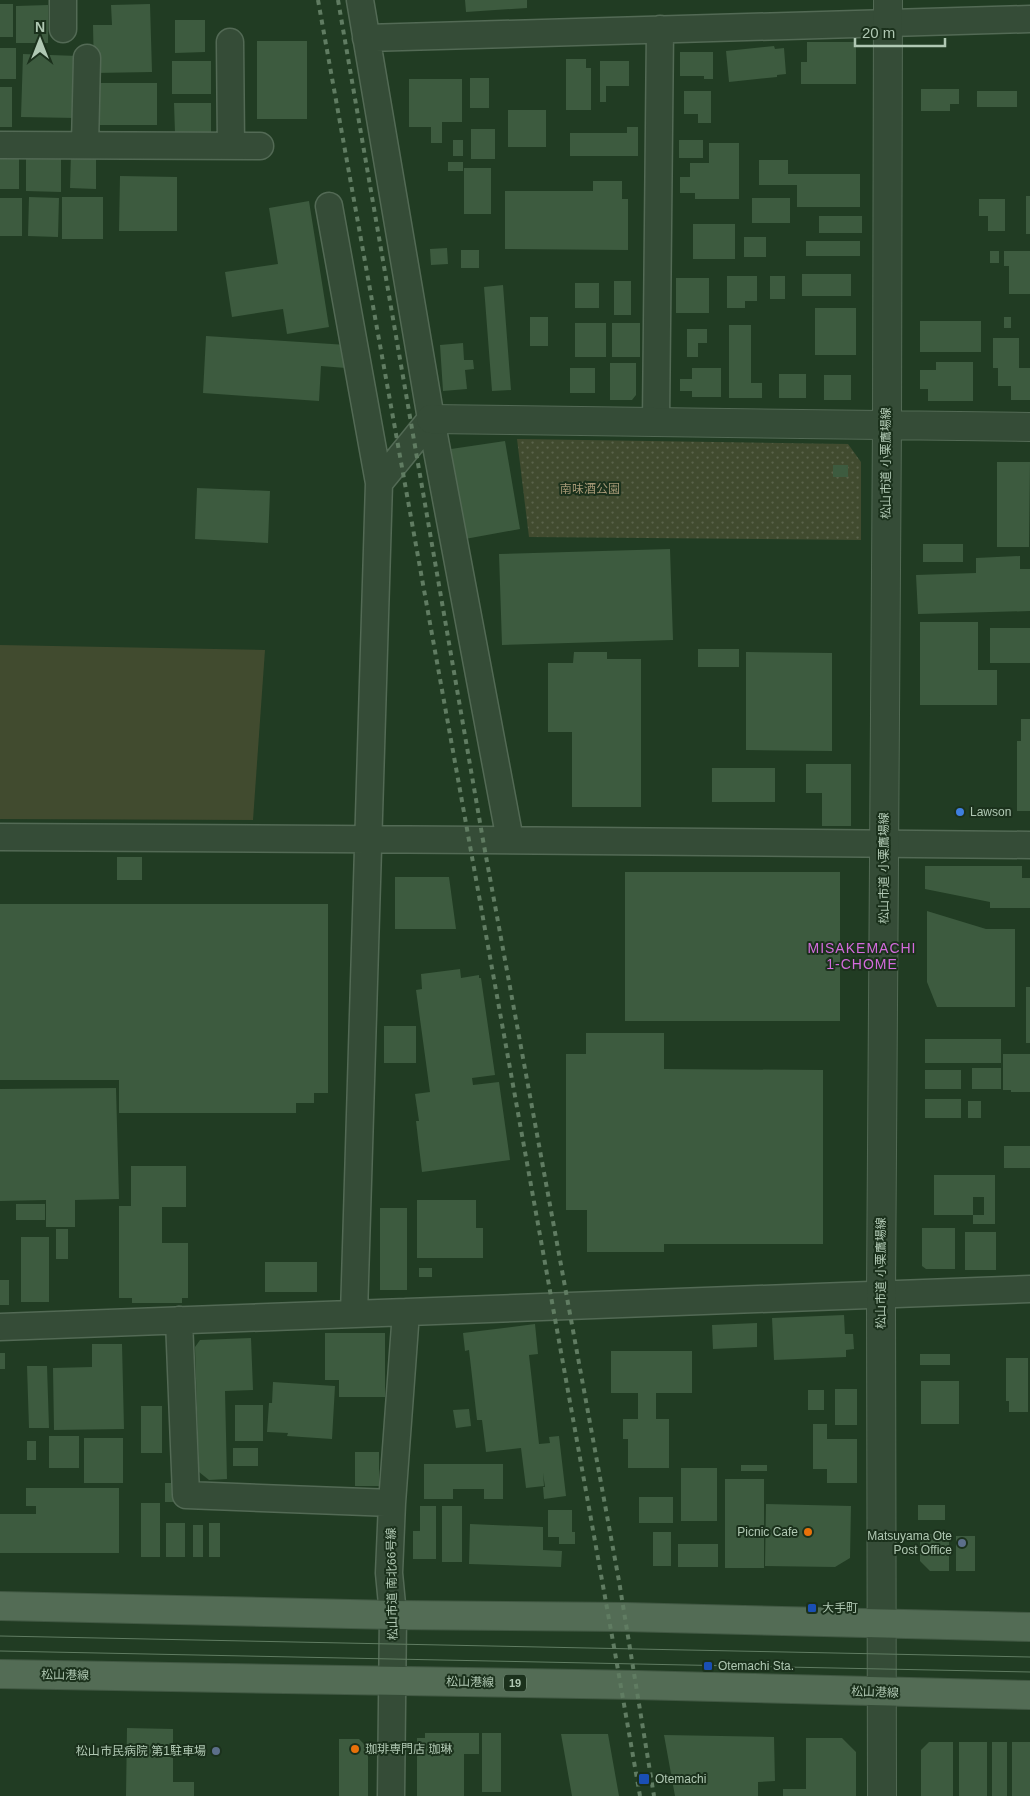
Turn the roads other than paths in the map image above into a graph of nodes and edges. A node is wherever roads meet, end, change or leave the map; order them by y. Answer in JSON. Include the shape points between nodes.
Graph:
{"nodes":[{"id":1,"x":63,"y":0,"type":"edge"},
{"id":2,"x":360,"y":0,"type":"edge"},
{"id":3,"x":887,"y":11,"type":"edge"},
{"id":4,"x":1030,"y":19,"type":"edge"},
{"id":5,"x":63,"y":29,"type":"dead end"},
{"id":6,"x":660,"y":29,"type":"junction"},
{"id":7,"x":366,"y":38,"type":"junction"},
{"id":8,"x":230,"y":42,"type":"dead end"},
{"id":9,"x":87,"y":58,"type":"dead end"},
{"id":10,"x":0,"y":145,"type":"edge"},
{"id":11,"x":85,"y":145,"type":"junction"},
{"id":12,"x":231,"y":146,"type":"junction"},
{"id":13,"x":260,"y":146,"type":"dead end"},
{"id":14,"x":329,"y":206,"type":"dead end"},
{"id":15,"x":431,"y":419,"type":"junction"},
{"id":16,"x":656,"y":422,"type":"junction"},
{"id":17,"x":887,"y":425,"type":"junction"},
{"id":18,"x":1030,"y":427,"type":"edge"},
{"id":19,"x":379,"y":483,"type":"junction"},
{"id":20,"x":0,"y":837,"type":"edge"},
{"id":21,"x":369,"y":840,"type":"junction"},
{"id":22,"x":510,"y":840,"type":"junction"},
{"id":23,"x":884,"y":844,"type":"junction"},
{"id":24,"x":1030,"y":845,"type":"edge"},
{"id":25,"x":1030,"y":1289,"type":"edge"},
{"id":26,"x":881,"y":1295,"type":"junction"},
{"id":27,"x":406,"y":1312,"type":"junction"},
{"id":28,"x":354,"y":1314,"type":"junction"},
{"id":29,"x":179,"y":1320,"type":"junction"},
{"id":30,"x":0,"y":1327,"type":"edge"},
{"id":31,"x":392,"y":1503,"type":"junction"},
{"id":32,"x":0,"y":1606,"type":"edge"},
{"id":33,"x":393,"y":1615,"type":"junction"},
{"id":34,"x":880,"y":1623,"type":"junction"},
{"id":35,"x":1030,"y":1627,"type":"edge"},
{"id":36,"x":0,"y":1674,"type":"edge"},
{"id":37,"x":392,"y":1681,"type":"junction"},
{"id":38,"x":882,"y":1692,"type":"junction"},
{"id":39,"x":1030,"y":1695,"type":"edge"},
{"id":40,"x":392,"y":1796,"type":"edge"},
{"id":41,"x":882,"y":1796,"type":"edge"}],
"edges":[{"from":1,"to":5,"type":"street"},
{"from":2,"to":7,"type":"street"},
{"from":3,"to":4,"type":"street"},
{"from":3,"to":6,"type":"street"},
{"from":3,"to":17,"type":"street","name":"松山市道 小栗鷹場線"},
{"from":6,"to":7,"type":"street"},
{"from":6,"to":16,"type":"street"},
{"from":7,"to":15,"type":"street"},
{"from":8,"to":12,"type":"street"},
{"from":9,"to":11,"type":"street"},
{"from":10,"to":11,"type":"street"},
{"from":11,"to":12,"type":"street"},
{"from":12,"to":13,"type":"street"},
{"from":14,"to":19,"type":"street"},
{"from":15,"to":16,"type":"street"},
{"from":15,"to":19,"type":"street"},
{"from":15,"to":22,"type":"street"},
{"from":16,"to":17,"type":"street"},
{"from":17,"to":18,"type":"street"},
{"from":17,"to":23,"type":"street","name":"松山市道 小栗鷹場線"},
{"from":19,"to":21,"type":"street"},
{"from":20,"to":21,"type":"street"},
{"from":21,"to":22,"type":"street"},
{"from":21,"to":28,"type":"street"},
{"from":22,"to":23,"type":"street"},
{"from":23,"to":24,"type":"street"},
{"from":23,"to":26,"type":"street","name":"松山市道 小栗鷹場線"},
{"from":25,"to":26,"type":"street"},
{"from":26,"to":27,"type":"street"},
{"from":26,"to":34,"type":"street","name":"松山市道 小栗鷹場線"},
{"from":27,"to":28,"type":"street"},
{"from":27,"to":31,"type":"street","name":"松山市道 南北66号線"},
{"from":28,"to":29,"type":"street"},
{"from":29,"to":30,"type":"street"},
{"from":29,"to":31,"type":"street","via":[[186,1495]]},
{"from":31,"to":33,"type":"street","name":"松山市道 南北66号線","via":[[389,1572]]},
{"from":32,"to":33,"type":"main road"},
{"from":33,"to":34,"type":"main road"},
{"from":33,"to":37,"type":"street","name":"松山市道 南北66号線"},
{"from":34,"to":35,"type":"main road"},
{"from":34,"to":38,"type":"street","name":"松山市道 小栗鷹場線"},
{"from":36,"to":37,"type":"main road","name":"松山港線","number":"19"},
{"from":37,"to":38,"type":"main road","name":"松山港線","number":"19"},
{"from":37,"to":40,"type":"street","name":"松山市道 南北66号線"},
{"from":38,"to":39,"type":"main road","name":"松山港線","number":"19"},
{"from":38,"to":41,"type":"street","name":"松山市道 小栗鷹場線"}]}
